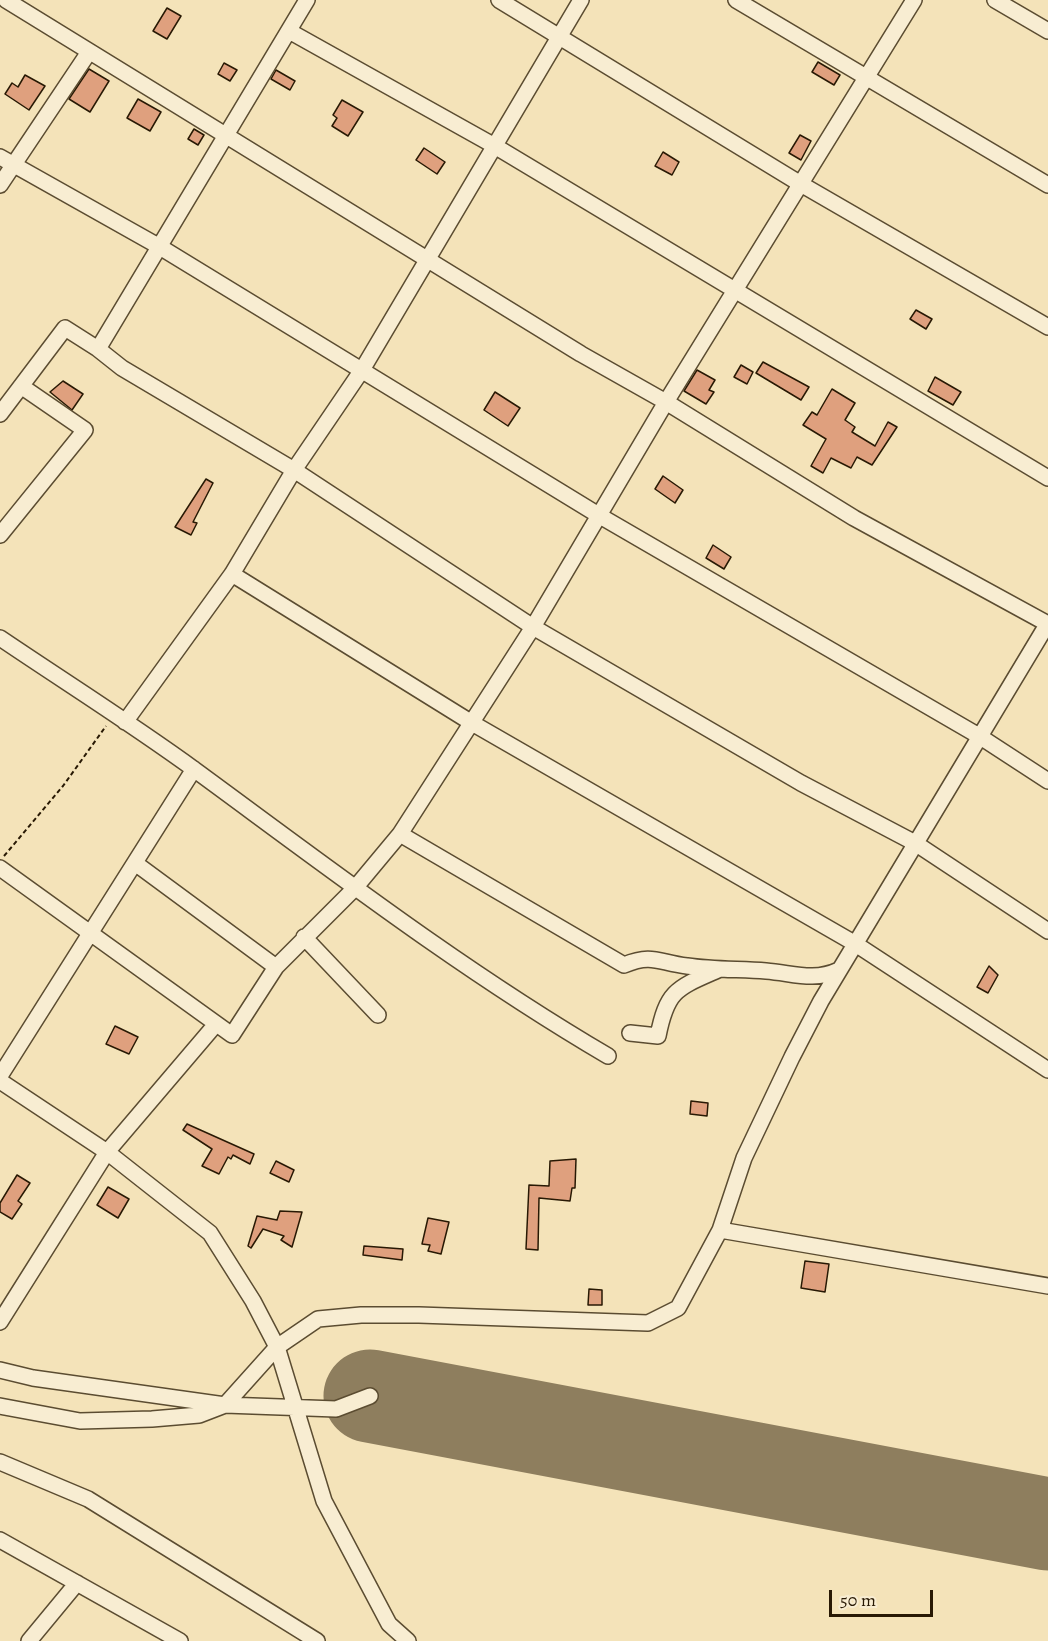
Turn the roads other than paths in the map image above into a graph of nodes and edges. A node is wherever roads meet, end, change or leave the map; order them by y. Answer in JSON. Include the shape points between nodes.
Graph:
{"nodes":[{"id":1,"x":6,"y":0,"type":"edge"},
{"id":2,"x":307,"y":0,"type":"edge"},
{"id":3,"x":499,"y":0,"type":"edge"},
{"id":4,"x":581,"y":0,"type":"edge"},
{"id":5,"x":736,"y":0,"type":"edge"},
{"id":6,"x":914,"y":0,"type":"edge"},
{"id":7,"x":995,"y":0,"type":"edge"},
{"id":8,"x":289,"y":31,"type":"junction"},
{"id":9,"x":1048,"y":31,"type":"edge"},
{"id":10,"x":558,"y":35,"type":"junction"},
{"id":11,"x":89,"y":52,"type":"junction"},
{"id":12,"x":866,"y":77,"type":"junction"},
{"id":13,"x":227,"y":134,"type":"junction"},
{"id":14,"x":493,"y":145,"type":"junction"},
{"id":15,"x":0,"y":157,"type":"edge"},
{"id":16,"x":15,"y":166,"type":"junction"},
{"id":17,"x":799,"y":183,"type":"junction"},
{"id":18,"x":0,"y":185,"type":"edge"},
{"id":19,"x":1048,"y":185,"type":"edge"},
{"id":20,"x":160,"y":248,"type":"junction"},
{"id":21,"x":425,"y":259,"type":"junction"},
{"id":22,"x":736,"y":291,"type":"junction"},
{"id":23,"x":1048,"y":327,"type":"edge"},
{"id":24,"x":98,"y":349,"type":"junction"},
{"id":25,"x":362,"y":370,"type":"junction"},
{"id":26,"x":21,"y":386,"type":"junction"},
{"id":27,"x":666,"y":402,"type":"junction"},
{"id":28,"x":0,"y":414,"type":"edge"},
{"id":29,"x":294,"y":470,"type":"junction"},
{"id":30,"x":1048,"y":478,"type":"edge"},
{"id":31,"x":600,"y":516,"type":"junction"},
{"id":32,"x":0,"y":535,"type":"edge"},
{"id":33,"x":232,"y":574,"type":"junction"},
{"id":34,"x":1048,"y":623,"type":"edge"},
{"id":35,"x":533,"y":627,"type":"junction"},
{"id":36,"x":0,"y":638,"type":"edge"},
{"id":37,"x":120,"y":718,"type":"junction"},
{"id":38,"x":472,"y":723,"type":"junction"},
{"id":39,"x":979,"y":736,"type":"junction"},
{"id":40,"x":194,"y":769,"type":"junction"},
{"id":41,"x":1048,"y":781,"type":"edge"},
{"id":42,"x":400,"y":834,"type":"junction"},
{"id":43,"x":915,"y":843,"type":"junction"},
{"id":44,"x":135,"y":863,"type":"junction"},
{"id":45,"x":0,"y":868,"type":"edge"},
{"id":46,"x":355,"y":888,"type":"junction"},
{"id":47,"x":1048,"y":931,"type":"edge"},
{"id":48,"x":89,"y":935,"type":"junction"},
{"id":49,"x":304,"y":937,"type":"junction"},
{"id":50,"x":854,"y":943,"type":"junction"},
{"id":51,"x":276,"y":967,"type":"junction"},
{"id":52,"x":721,"y":969,"type":"junction"},
{"id":53,"x":839,"y":970,"type":"junction"},
{"id":54,"x":378,"y":1015,"type":"dead end"},
{"id":55,"x":216,"y":1024,"type":"junction"},
{"id":56,"x":630,"y":1033,"type":"dead end"},
{"id":57,"x":609,"y":1056,"type":"dead end"},
{"id":58,"x":1048,"y":1070,"type":"edge"},
{"id":59,"x":0,"y":1078,"type":"edge"},
{"id":60,"x":107,"y":1152,"type":"junction"},
{"id":61,"x":720,"y":1230,"type":"junction"},
{"id":62,"x":1048,"y":1286,"type":"edge"},
{"id":63,"x":0,"y":1322,"type":"edge"},
{"id":64,"x":277,"y":1347,"type":"junction"},
{"id":65,"x":0,"y":1370,"type":"edge"},
{"id":66,"x":370,"y":1396,"type":"dead end"},
{"id":67,"x":225,"y":1405,"type":"junction"},
{"id":68,"x":0,"y":1406,"type":"edge"},
{"id":69,"x":294,"y":1408,"type":"junction"},
{"id":70,"x":0,"y":1462,"type":"edge"},
{"id":71,"x":0,"y":1540,"type":"edge"},
{"id":72,"x":77,"y":1583,"type":"junction"},
{"id":73,"x":29,"y":1641,"type":"edge"},
{"id":74,"x":180,"y":1641,"type":"edge"},
{"id":75,"x":317,"y":1641,"type":"edge"},
{"id":76,"x":408,"y":1641,"type":"edge"}],
"edges":[{"from":1,"to":11,"type":"street"},
{"from":2,"to":8,"type":"street"},
{"from":3,"to":10,"type":"street"},
{"from":4,"to":10,"type":"street"},
{"from":5,"to":12,"type":"street"},
{"from":6,"to":12,"type":"street"},
{"from":7,"to":9,"type":"street"},
{"from":8,"to":13,"type":"street"},
{"from":8,"to":14,"type":"street"},
{"from":10,"to":14,"type":"street"},
{"from":10,"to":17,"type":"street"},
{"from":11,"to":13,"type":"street"},
{"from":11,"to":16,"type":"street"},
{"from":12,"to":17,"type":"street"},
{"from":12,"to":19,"type":"street"},
{"from":13,"to":20,"type":"street"},
{"from":13,"to":21,"type":"street"},
{"from":14,"to":21,"type":"street"},
{"from":14,"to":22,"type":"street"},
{"from":15,"to":16,"type":"street"},
{"from":16,"to":18,"type":"street"},
{"from":16,"to":20,"type":"street"},
{"from":17,"to":22,"type":"street"},
{"from":17,"to":23,"type":"street"},
{"from":20,"to":24,"type":"street"},
{"from":20,"to":25,"type":"street"},
{"from":21,"to":25,"type":"street"},
{"from":21,"to":27,"type":"street"},
{"from":22,"to":27,"type":"street"},
{"from":22,"to":30,"type":"street"},
{"from":24,"to":26,"type":"street","via":[[65,327]]},
{"from":24,"to":29,"type":"street","via":[[123,368]]},
{"from":25,"to":29,"type":"street"},
{"from":25,"to":31,"type":"street"},
{"from":26,"to":28,"type":"street"},
{"from":26,"to":32,"type":"street","via":[[85,430]]},
{"from":27,"to":31,"type":"street"},
{"from":27,"to":34,"type":"street","via":[[854,518]]},
{"from":29,"to":33,"type":"street"},
{"from":29,"to":35,"type":"street"},
{"from":31,"to":35,"type":"street"},
{"from":31,"to":39,"type":"street"},
{"from":33,"to":37,"type":"street"},
{"from":33,"to":38,"type":"street"},
{"from":34,"to":39,"type":"street"},
{"from":35,"to":38,"type":"street"},
{"from":35,"to":43,"type":"street","via":[[801,783]]},
{"from":36,"to":37,"type":"street"},
{"from":37,"to":40,"type":"street"},
{"from":38,"to":42,"type":"street"},
{"from":38,"to":50,"type":"street"},
{"from":39,"to":41,"type":"street"},
{"from":39,"to":43,"type":"street"},
{"from":40,"to":44,"type":"street"},
{"from":40,"to":46,"type":"street"},
{"from":42,"to":46,"type":"street"},
{"from":42,"to":52,"type":"street","via":[[624,964],[643,957]]},
{"from":43,"to":47,"type":"street"},
{"from":43,"to":50,"type":"street"},
{"from":44,"to":48,"type":"street"},
{"from":44,"to":51,"type":"street"},
{"from":45,"to":48,"type":"street"},
{"from":46,"to":49,"type":"street"},
{"from":46,"to":57,"type":"street","via":[[505,993]]},
{"from":48,"to":55,"type":"street"},
{"from":48,"to":59,"type":"street"},
{"from":49,"to":51,"type":"street"},
{"from":49,"to":54,"type":"street"},
{"from":50,"to":53,"type":"street"},
{"from":50,"to":58,"type":"street"},
{"from":51,"to":55,"type":"street","via":[[232,1035]]},
{"from":52,"to":53,"type":"street","via":[[805,977],[825,976]]},
{"from":52,"to":56,"type":"street","via":[[678,991],[664,1006],[658,1035]]},
{"from":53,"to":61,"type":"street","via":[[744,1158]]},
{"from":55,"to":60,"type":"street"},
{"from":59,"to":60,"type":"street"},
{"from":60,"to":63,"type":"street"},
{"from":60,"to":64,"type":"street","via":[[210,1233]]},
{"from":61,"to":62,"type":"street"},
{"from":61,"to":64,"type":"street","via":[[678,1308],[648,1323],[361,1315],[318,1320]]},
{"from":64,"to":67,"type":"street"},
{"from":64,"to":69,"type":"street"},
{"from":65,"to":67,"type":"street"},
{"from":66,"to":69,"type":"street","via":[[336,1409]]},
{"from":67,"to":68,"type":"street","via":[[199,1415],[80,1421]]},
{"from":67,"to":69,"type":"street"},
{"from":69,"to":76,"type":"street","via":[[324,1501],[389,1624]]},
{"from":70,"to":75,"type":"street","via":[[88,1499]]},
{"from":71,"to":72,"type":"street"},
{"from":72,"to":73,"type":"street"},
{"from":72,"to":74,"type":"street"}]}
